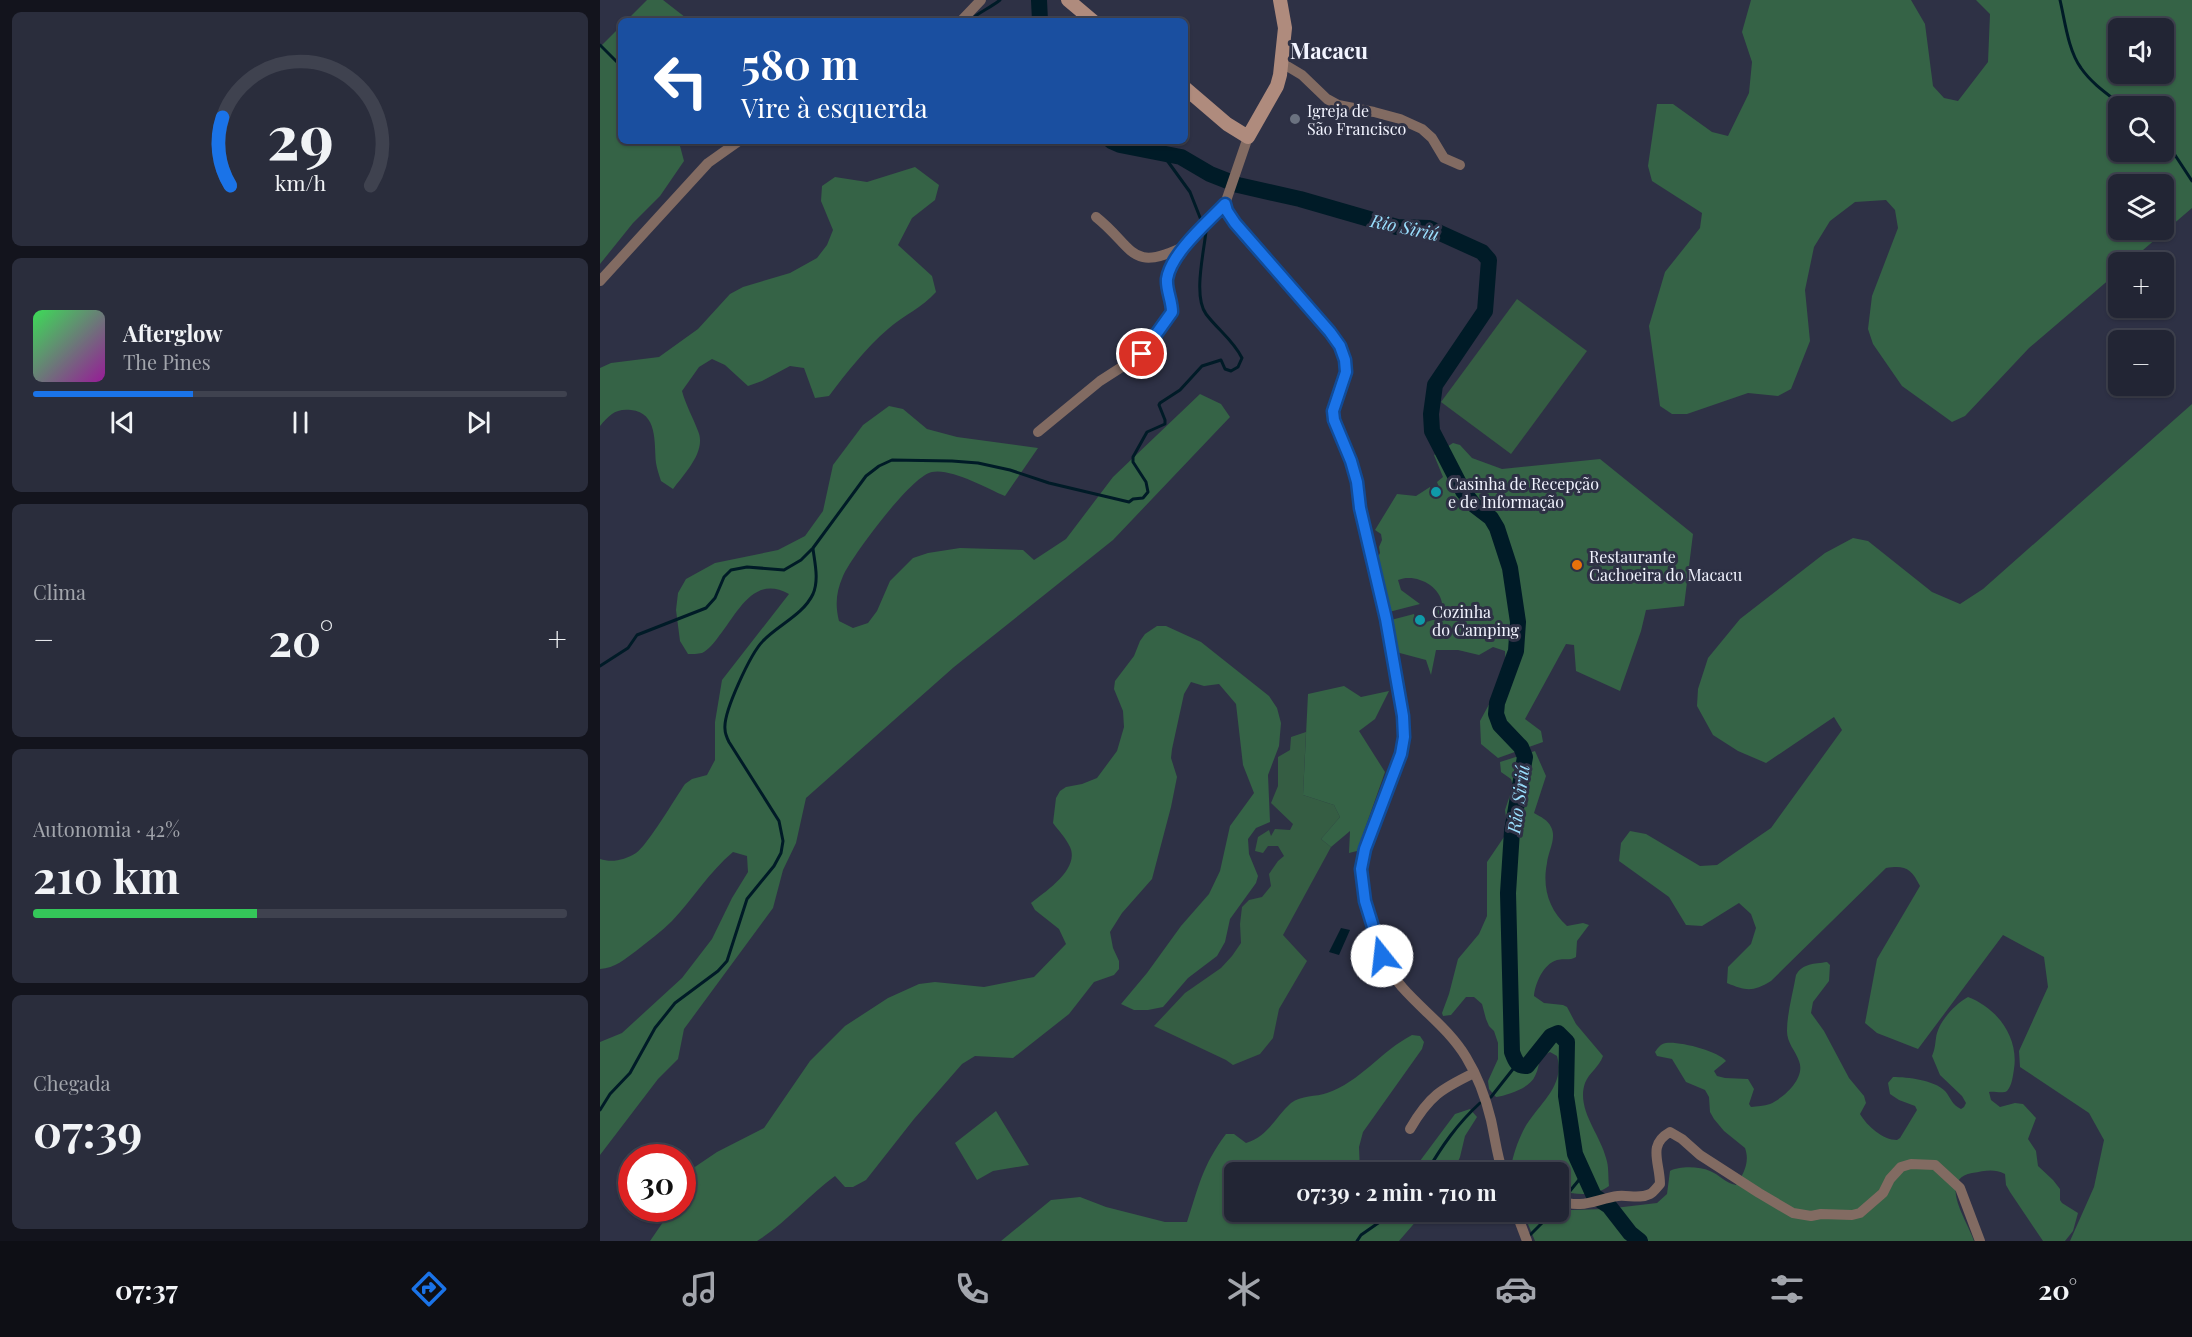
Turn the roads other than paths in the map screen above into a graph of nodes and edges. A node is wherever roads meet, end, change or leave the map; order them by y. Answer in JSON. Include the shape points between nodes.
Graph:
{"nodes":[{"id":1,"x":981,"y":0,"type":"edge"},
{"id":2,"x":1068,"y":0,"type":"edge"},
{"id":3,"x":1280,"y":0,"type":"edge"},
{"id":4,"x":964,"y":18,"type":"edge"},
{"id":5,"x":1089,"y":18,"type":"edge"},
{"id":6,"x":1282,"y":63,"type":"junction"},
{"id":7,"x":1188,"y":91,"type":"edge"},
{"id":8,"x":1248,"y":137,"type":"junction"},
{"id":9,"x":735,"y":144,"type":"edge"},
{"id":10,"x":1460,"y":165,"type":"dead end"},
{"id":11,"x":1225,"y":204,"type":"junction"},
{"id":12,"x":1096,"y":218,"type":"dead end"},
{"id":13,"x":1185,"y":246,"type":"junction"},
{"id":14,"x":600,"y":281,"type":"edge"},
{"id":15,"x":1038,"y":432,"type":"dead end"},
{"id":16,"x":1474,"y":1073,"type":"junction"},
{"id":17,"x":1410,"y":1129,"type":"dead end"},
{"id":18,"x":1499,"y":1162,"type":"edge"},
{"id":19,"x":1569,"y":1203,"type":"edge"},
{"id":20,"x":1520,"y":1222,"type":"edge"},
{"id":21,"x":1527,"y":1241,"type":"edge"},
{"id":22,"x":1980,"y":1241,"type":"edge"}],
"edges":[{"from":1,"to":4,"type":"street"},
{"from":2,"to":5,"type":"street"},
{"from":3,"to":6,"type":"street","via":[[1285,28]]},
{"from":6,"to":8,"type":"street","via":[[1277,86]]},
{"from":6,"to":10,"type":"street","via":[[1338,105],[1400,119],[1422,129],[1444,158]]},
{"from":7,"to":8,"type":"street"},
{"from":8,"to":11,"type":"street"},
{"from":9,"to":14,"type":"street","via":[[708,163]]},
{"from":11,"to":13,"type":"street"},
{"from":11,"to":16,"type":"street","via":[[1248,239],[1330,332],[1345,360],[1346,372],[1333,411],[1334,420],[1357,482],[1391,641],[1404,737],[1365,849],[1363,889],[1388,969],[1444,1028]]},
{"from":12,"to":13,"type":"street","via":[[1140,258],[1164,257]]},
{"from":13,"to":15,"type":"street","via":[[1167,276],[1172,312],[1149,347]]},
{"from":16,"to":17,"type":"street","via":[[1434,1095]]},
{"from":16,"to":18,"type":"street","via":[[1491,1118]]},
{"from":19,"to":22,"type":"street","via":[[1653,1193],[1660,1184],[1656,1145],[1670,1132],[1759,1193],[1793,1213],[1811,1216],[1860,1213],[1883,1193],[1901,1167],[1935,1166],[1960,1188]]},
{"from":20,"to":21,"type":"street"}]}
